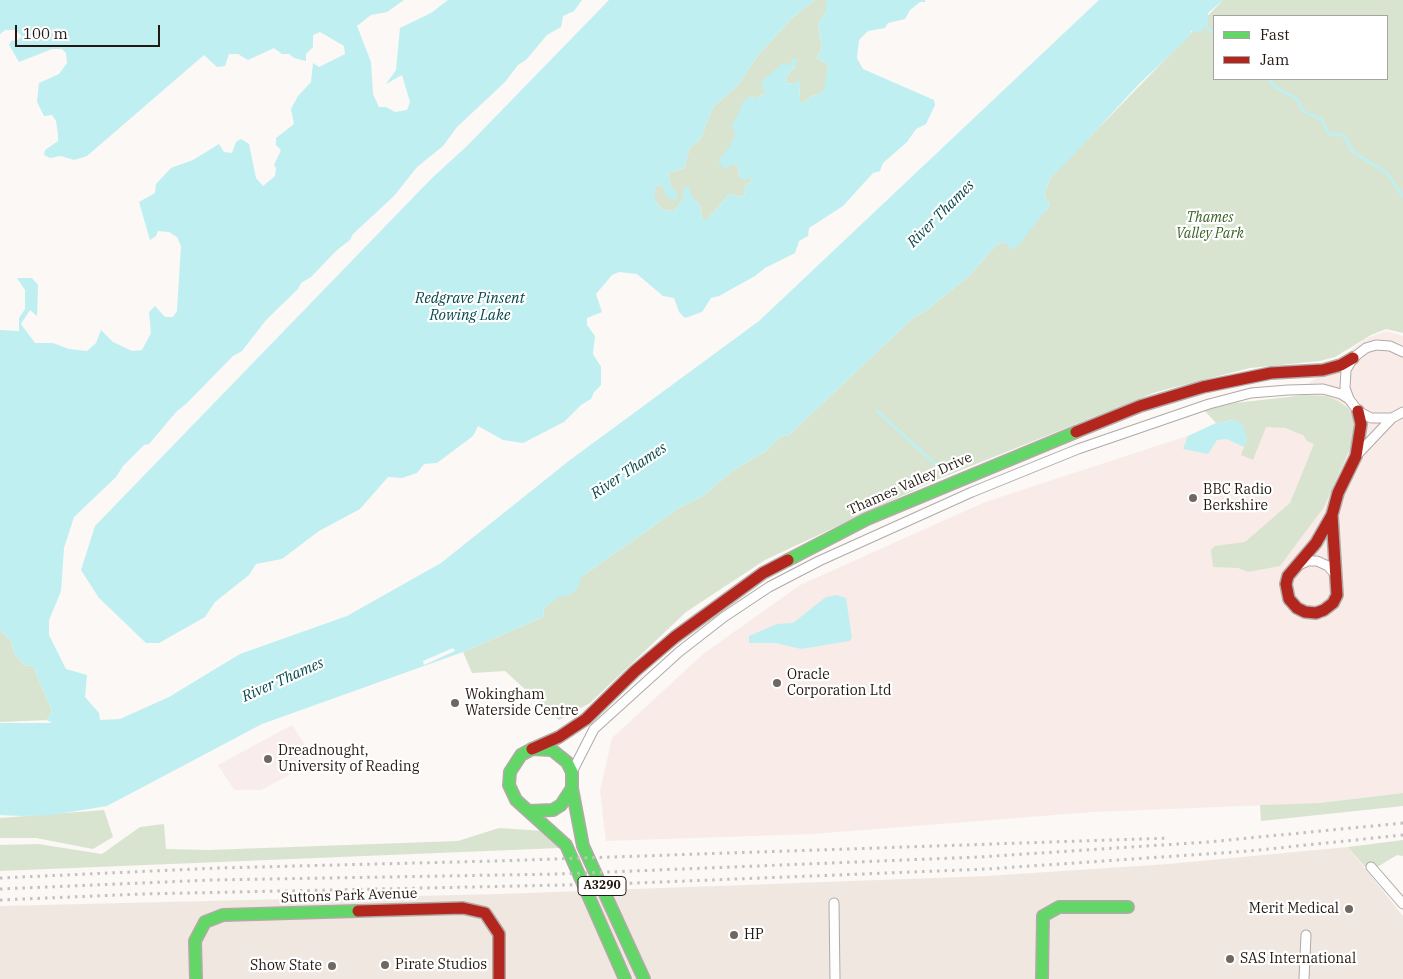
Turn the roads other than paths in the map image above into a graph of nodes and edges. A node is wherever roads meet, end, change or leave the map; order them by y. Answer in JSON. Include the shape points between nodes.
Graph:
{"nodes":[{"id":1,"x":1403,"y":352,"type":"edge"},
{"id":2,"x":1353,"y":358,"type":"junction"},
{"id":3,"x":1348,"y":399,"type":"junction"},
{"id":4,"x":1358,"y":411,"type":"junction"},
{"id":5,"x":1403,"y":413,"type":"edge"},
{"id":6,"x":1392,"y":418,"type":"junction"},
{"id":7,"x":1356,"y":456,"type":"junction"},
{"id":8,"x":1332,"y":516,"type":"junction"},
{"id":9,"x":1297,"y":566,"type":"junction"},
{"id":10,"x":1334,"y":573,"type":"junction"},
{"id":11,"x":532,"y":749,"type":"junction"},
{"id":12,"x":572,"y":772,"type":"junction"},
{"id":13,"x":572,"y":788,"type":"junction"},
{"id":14,"x":530,"y":810,"type":"junction"},
{"id":15,"x":1371,"y":867,"type":"dead end"},
{"id":16,"x":834,"y":903,"type":"dead end"},
{"id":17,"x":1403,"y":904,"type":"edge"},
{"id":18,"x":1128,"y":907,"type":"dead end"},
{"id":19,"x":1306,"y":936,"type":"dead end"},
{"id":20,"x":196,"y":979,"type":"edge"},
{"id":21,"x":500,"y":979,"type":"edge"},
{"id":22,"x":625,"y":979,"type":"edge"},
{"id":23,"x":644,"y":979,"type":"edge"},
{"id":24,"x":836,"y":979,"type":"edge"},
{"id":25,"x":1042,"y":979,"type":"edge"},
{"id":26,"x":1304,"y":979,"type":"edge"}],
"edges":[{"from":1,"to":2,"type":"street","via":[[1390,346],[1376,345]]},
{"from":2,"to":3,"type":"street","via":[[1346,370]]},
{"from":2,"to":11,"type":"street","name":"Thames Valley Drive","via":[[1323,370],[1271,372],[1203,387],[1140,406],[867,519],[764,573],[675,637],[586,719],[559,737]]},
{"from":3,"to":4,"type":"street"},
{"from":3,"to":12,"type":"street","via":[[1323,389],[1288,390],[1252,393],[1209,404],[1078,449],[972,492],[819,561],[769,587],[679,652],[594,729]]},
{"from":4,"to":6,"type":"street","via":[[1371,418]]},
{"from":4,"to":7,"type":"street","via":[[1361,424]]},
{"from":5,"to":6,"type":"street"},
{"from":6,"to":7,"type":"street"},
{"from":7,"to":8,"type":"street","via":[[1338,493]]},
{"from":8,"to":9,"type":"street"},
{"from":8,"to":10,"type":"street"},
{"from":9,"to":10,"type":"street","via":[[1317,561]]},
{"from":9,"to":10,"type":"street","via":[[1288,576],[1286,593],[1290,602],[1305,612],[1316,613],[1333,603],[1338,586]]},
{"from":11,"to":12,"type":"street","via":[[544,748],[560,754]]},
{"from":11,"to":14,"type":"street","via":[[515,761],[509,778],[513,796]]},
{"from":12,"to":13,"type":"street"},
{"from":13,"to":14,"type":"street","via":[[565,801],[553,810]]},
{"from":13,"to":23,"type":"street","number":"A3290","via":[[584,846]]},
{"from":14,"to":22,"type":"street","number":"A3290","via":[[566,845]]},
{"from":15,"to":17,"type":"street"},
{"from":16,"to":24,"type":"street"},
{"from":18,"to":25,"type":"street","via":[[1059,907],[1043,916]]},
{"from":19,"to":26,"type":"street"},
{"from":20,"to":21,"type":"street","name":"Suttons Park Avenue","via":[[195,941],[204,922],[223,915],[463,908],[485,913],[499,934]]}]}
